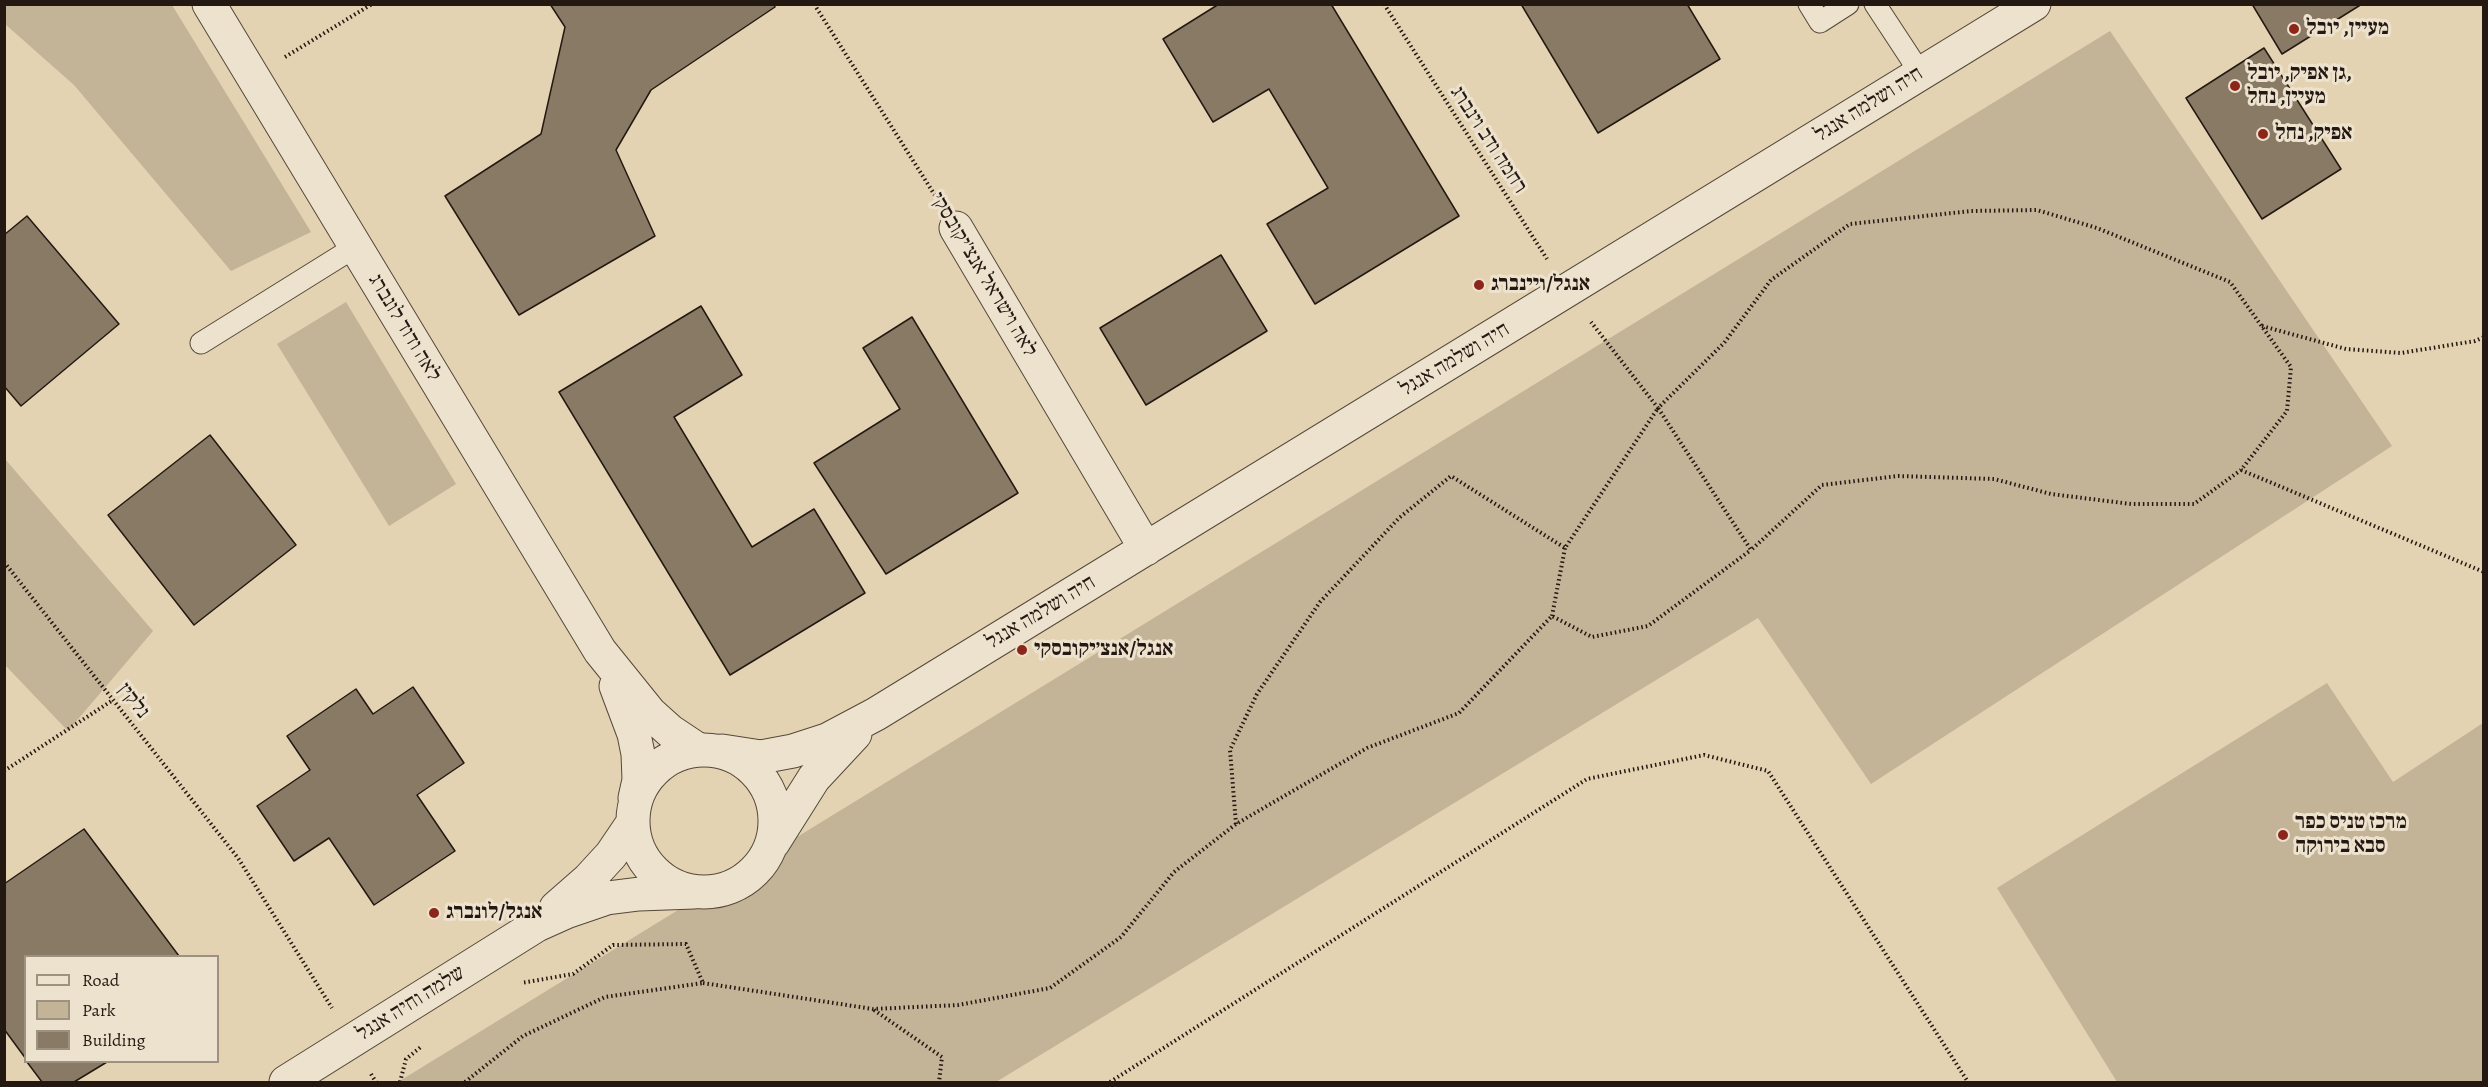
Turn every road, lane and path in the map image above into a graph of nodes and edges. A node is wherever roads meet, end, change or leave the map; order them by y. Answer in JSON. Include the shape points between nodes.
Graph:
{"nodes":[{"id":1,"x":209,"y":4,"type":"edge"},
{"id":2,"x":372,"y":4,"type":"edge"},
{"id":3,"x":814,"y":4,"type":"edge"},
{"id":4,"x":1384,"y":4,"type":"edge"},
{"id":5,"x":1809,"y":4,"type":"edge"},
{"id":6,"x":1848,"y":4,"type":"edge"},
{"id":7,"x":1875,"y":4,"type":"edge"},
{"id":8,"x":2034,"y":4,"type":"edge"},
{"id":9,"x":1921,"y":74,"type":"junction"},
{"id":10,"x":253,"y":77,"type":"junction"},
{"id":11,"x":956,"y":228,"type":"joint"},
{"id":12,"x":355,"y":247,"type":"junction"},
{"id":13,"x":1567,"y":291,"type":"junction"},
{"id":14,"x":2262,"y":326,"type":"junction"},
{"id":15,"x":2484,"y":337,"type":"edge"},
{"id":16,"x":201,"y":343,"type":"dead end"},
{"id":17,"x":1658,"y":408,"type":"junction"},
{"id":18,"x":2241,"y":470,"type":"junction"},
{"id":19,"x":1565,"y":548,"type":"junction"},
{"id":20,"x":1146,"y":549,"type":"junction"},
{"id":21,"x":1751,"y":550,"type":"junction"},
{"id":22,"x":4,"y":562,"type":"edge"},
{"id":23,"x":2484,"y":572,"type":"edge"},
{"id":24,"x":1552,"y":616,"type":"junction"},
{"id":25,"x":600,"y":651,"type":"junction"},
{"id":26,"x":113,"y":700,"type":"junction"},
{"id":27,"x":876,"y":714,"type":"junction"},
{"id":28,"x":710,"y":750,"type":"junction"},
{"id":29,"x":4,"y":771,"type":"edge"},
{"id":30,"x":633,"y":813,"type":"junction"},
{"id":31,"x":1236,"y":825,"type":"junction"},
{"id":32,"x":771,"y":845,"type":"junction"},
{"id":33,"x":694,"y":892,"type":"junction"},
{"id":34,"x":537,"y":925,"type":"junction"},
{"id":35,"x":518,"y":983,"type":"dead end"},
{"id":36,"x":703,"y":983,"type":"junction"},
{"id":37,"x":873,"y":1009,"type":"junction"},
{"id":38,"x":352,"y":1041,"type":"junction"},
{"id":39,"x":423,"y":1045,"type":"dead end"},
{"id":40,"x":285,"y":1083,"type":"edge"},
{"id":41,"x":376,"y":1083,"type":"edge"},
{"id":42,"x":400,"y":1083,"type":"edge"},
{"id":43,"x":465,"y":1083,"type":"edge"},
{"id":44,"x":939,"y":1083,"type":"edge"},
{"id":45,"x":1110,"y":1083,"type":"edge"},
{"id":46,"x":1968,"y":1083,"type":"edge"}],
"edges":[{"from":1,"to":10,"type":"street","name":"לאה ודוד לונברג"},
{"from":2,"to":10,"type":"path"},
{"from":3,"to":11,"type":"path","name":"לאה וישראל אנצ'יקובסקי"},
{"from":4,"to":13,"type":"path","name":"רחמה ודב וינברג"},
{"from":5,"to":6,"type":"lane","via":[[1820,22]]},
{"from":7,"to":9,"type":"lane"},
{"from":8,"to":9,"type":"street","name":"חיה ושלמה אנגל"},
{"from":9,"to":13,"type":"street","name":"חיה ושלמה אנגל"},
{"from":10,"to":12,"type":"street","name":"לאה ודוד לונברג"},
{"from":11,"to":20,"type":"street","name":"לאה וישראל אנצ'יקובסקי"},
{"from":12,"to":16,"type":"lane"},
{"from":12,"to":25,"type":"street","name":"לאה ודוד לונברג"},
{"from":13,"to":17,"type":"path","name":"רחמה ודב וינברג"},
{"from":13,"to":20,"type":"street","name":"חיה ושלמה אנגל"},
{"from":14,"to":15,"type":"path","via":[[2346,349],[2400,353]]},
{"from":14,"to":17,"type":"path","via":[[2229,282],[2097,228],[2037,210],[1971,211],[1850,224],[1771,280],[1724,343]]},
{"from":14,"to":18,"type":"path","via":[[2291,367],[2287,411]]},
{"from":17,"to":19,"type":"path"},
{"from":17,"to":21,"type":"path","name":"רחמה ודב וינברג"},
{"from":18,"to":21,"type":"path","via":[[2194,504],[2131,504],[2051,494],[1994,479],[1898,476],[1822,485]]},
{"from":18,"to":23,"type":"path"},
{"from":19,"to":24,"type":"path"},
{"from":19,"to":31,"type":"path","via":[[1451,476],[1399,518],[1320,602],[1257,694],[1230,750]]},
{"from":20,"to":27,"type":"street","name":"חיה ושלמה אנגל"},
{"from":21,"to":24,"type":"path","via":[[1648,626],[1592,637]]},
{"from":22,"to":26,"type":"path","name":"נלקין"},
{"from":24,"to":31,"type":"path","via":[[1459,713],[1367,748]]},
{"from":25,"to":28,"type":"street","name":"לאה ודוד לונברג","via":[[650,713],[670,731]]},
{"from":25,"to":30,"type":"street","name":"לאה ודוד לונברג","via":[[634,734],[639,780]]},
{"from":26,"to":29,"type":"path"},
{"from":26,"to":38,"type":"path","name":"נלקין","via":[[238,858]]},
{"from":27,"to":28,"type":"street","name":"חיה ושלמה אנגל","via":[[827,740],[793,751],[761,757]]},
{"from":27,"to":32,"type":"street","name":"חיה ושלמה אנגל","via":[[814,778]]},
{"from":28,"to":30,"type":"street","via":[[662,762],[645,779]]},
{"from":28,"to":32,"type":"street","via":[[745,762],[763,779],[772,797],[775,821]]},
{"from":30,"to":33,"type":"street","via":[[637,849],[650,869],[670,884]]},
{"from":30,"to":34,"type":"street","name":"שלמה וחיה אנגל","via":[[611,855]]},
{"from":31,"to":37,"type":"path","via":[[1174,872],[1121,937],[1050,988],[958,1005]]},
{"from":32,"to":33,"type":"street","via":[[758,867],[739,883],[719,891]]},
{"from":33,"to":34,"type":"street","name":"שלמה וחיה אנגל","via":[[607,898]]},
{"from":34,"to":38,"type":"street","name":"שלמה וחיה אנגל"},
{"from":35,"to":36,"type":"path","via":[[573,974],[613,945],[686,944]]},
{"from":36,"to":37,"type":"path"},
{"from":36,"to":43,"type":"path","via":[[605,997],[523,1036]]},
{"from":37,"to":44,"type":"path","via":[[942,1057]]},
{"from":38,"to":40,"type":"street","name":"שלמה וחיה אנגל"},
{"from":38,"to":41,"type":"path","name":"נלקין"},
{"from":39,"to":42,"type":"path","via":[[405,1059]]},
{"from":45,"to":46,"type":"path","via":[[1587,780],[1704,755],[1768,771]]}]}
